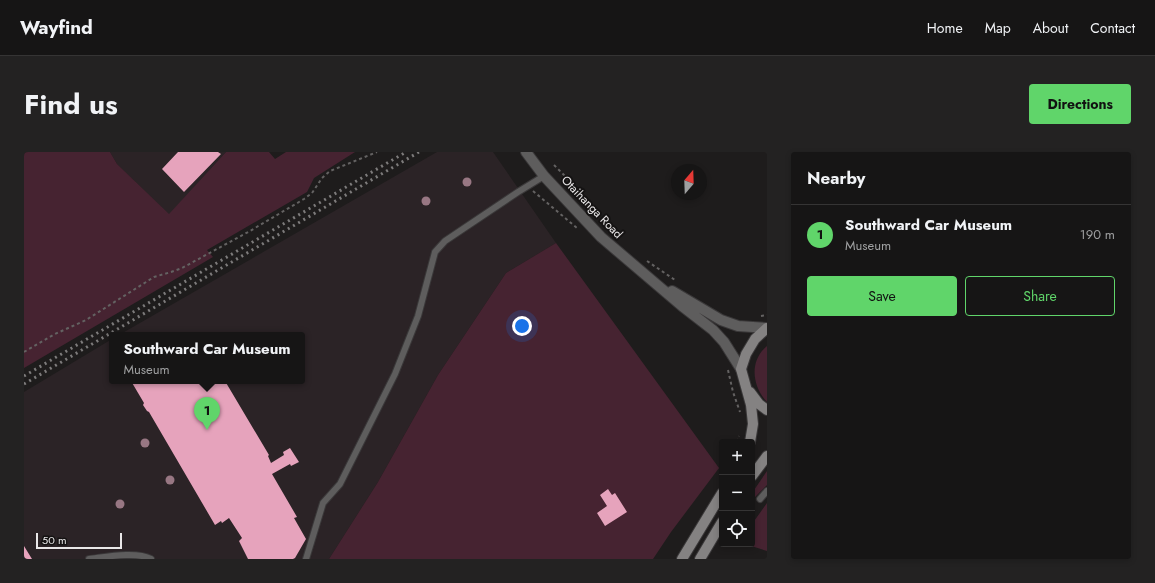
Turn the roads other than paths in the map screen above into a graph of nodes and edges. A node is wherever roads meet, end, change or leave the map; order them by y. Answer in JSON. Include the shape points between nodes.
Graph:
{"nodes":[{"id":1,"x":526,"y":152,"type":"edge"},
{"id":2,"x":544,"y":176,"type":"junction"},
{"id":3,"x":646,"y":275,"type":"junction"},
{"id":4,"x":767,"y":328,"type":"edge"},
{"id":5,"x":741,"y":369,"type":"junction"},
{"id":6,"x":745,"y":385,"type":"junction"},
{"id":7,"x":767,"y":410,"type":"edge"},
{"id":8,"x":750,"y":439,"type":"edge"},
{"id":9,"x":767,"y":456,"type":"edge"},
{"id":10,"x":753,"y":475,"type":"edge"},
{"id":11,"x":767,"y":491,"type":"edge"},
{"id":12,"x":719,"y":498,"type":"edge"},
{"id":13,"x":760,"y":498,"type":"dead end"},
{"id":14,"x":719,"y":527,"type":"edge"},
{"id":15,"x":89,"y":559,"type":"edge"},
{"id":16,"x":152,"y":559,"type":"edge"},
{"id":17,"x":306,"y":559,"type":"edge"},
{"id":18,"x":682,"y":559,"type":"edge"},
{"id":19,"x":700,"y":559,"type":"edge"}],
"edges":[{"from":1,"to":2,"type":"street","name":"Otaihanga Road"},
{"from":2,"to":3,"type":"street","name":"Otaihanga Road","via":[[601,237]]},
{"from":2,"to":17,"type":"lane","via":[[445,241],[435,252],[418,316],[395,374],[340,484],[324,503]]},
{"from":3,"to":4,"type":"street","name":"Otaihanga Road","via":[[721,320],[738,326]]},
{"from":3,"to":5,"type":"street","name":"Otaihanga Road","via":[[713,330]]},
{"from":4,"to":5,"type":"main road","via":[[755,339]]},
{"from":5,"to":6,"type":"main road"},
{"from":6,"to":7,"type":"main road","via":[[759,404]]},
{"from":6,"to":8,"type":"main road","via":[[753,424]]},
{"from":9,"to":10,"type":"main road"},
{"from":11,"to":13,"type":"lane"},
{"from":12,"to":18,"type":"main road"},
{"from":14,"to":19,"type":"main road"},
{"from":15,"to":16,"type":"lane","via":[[115,555],[146,556]]}]}
